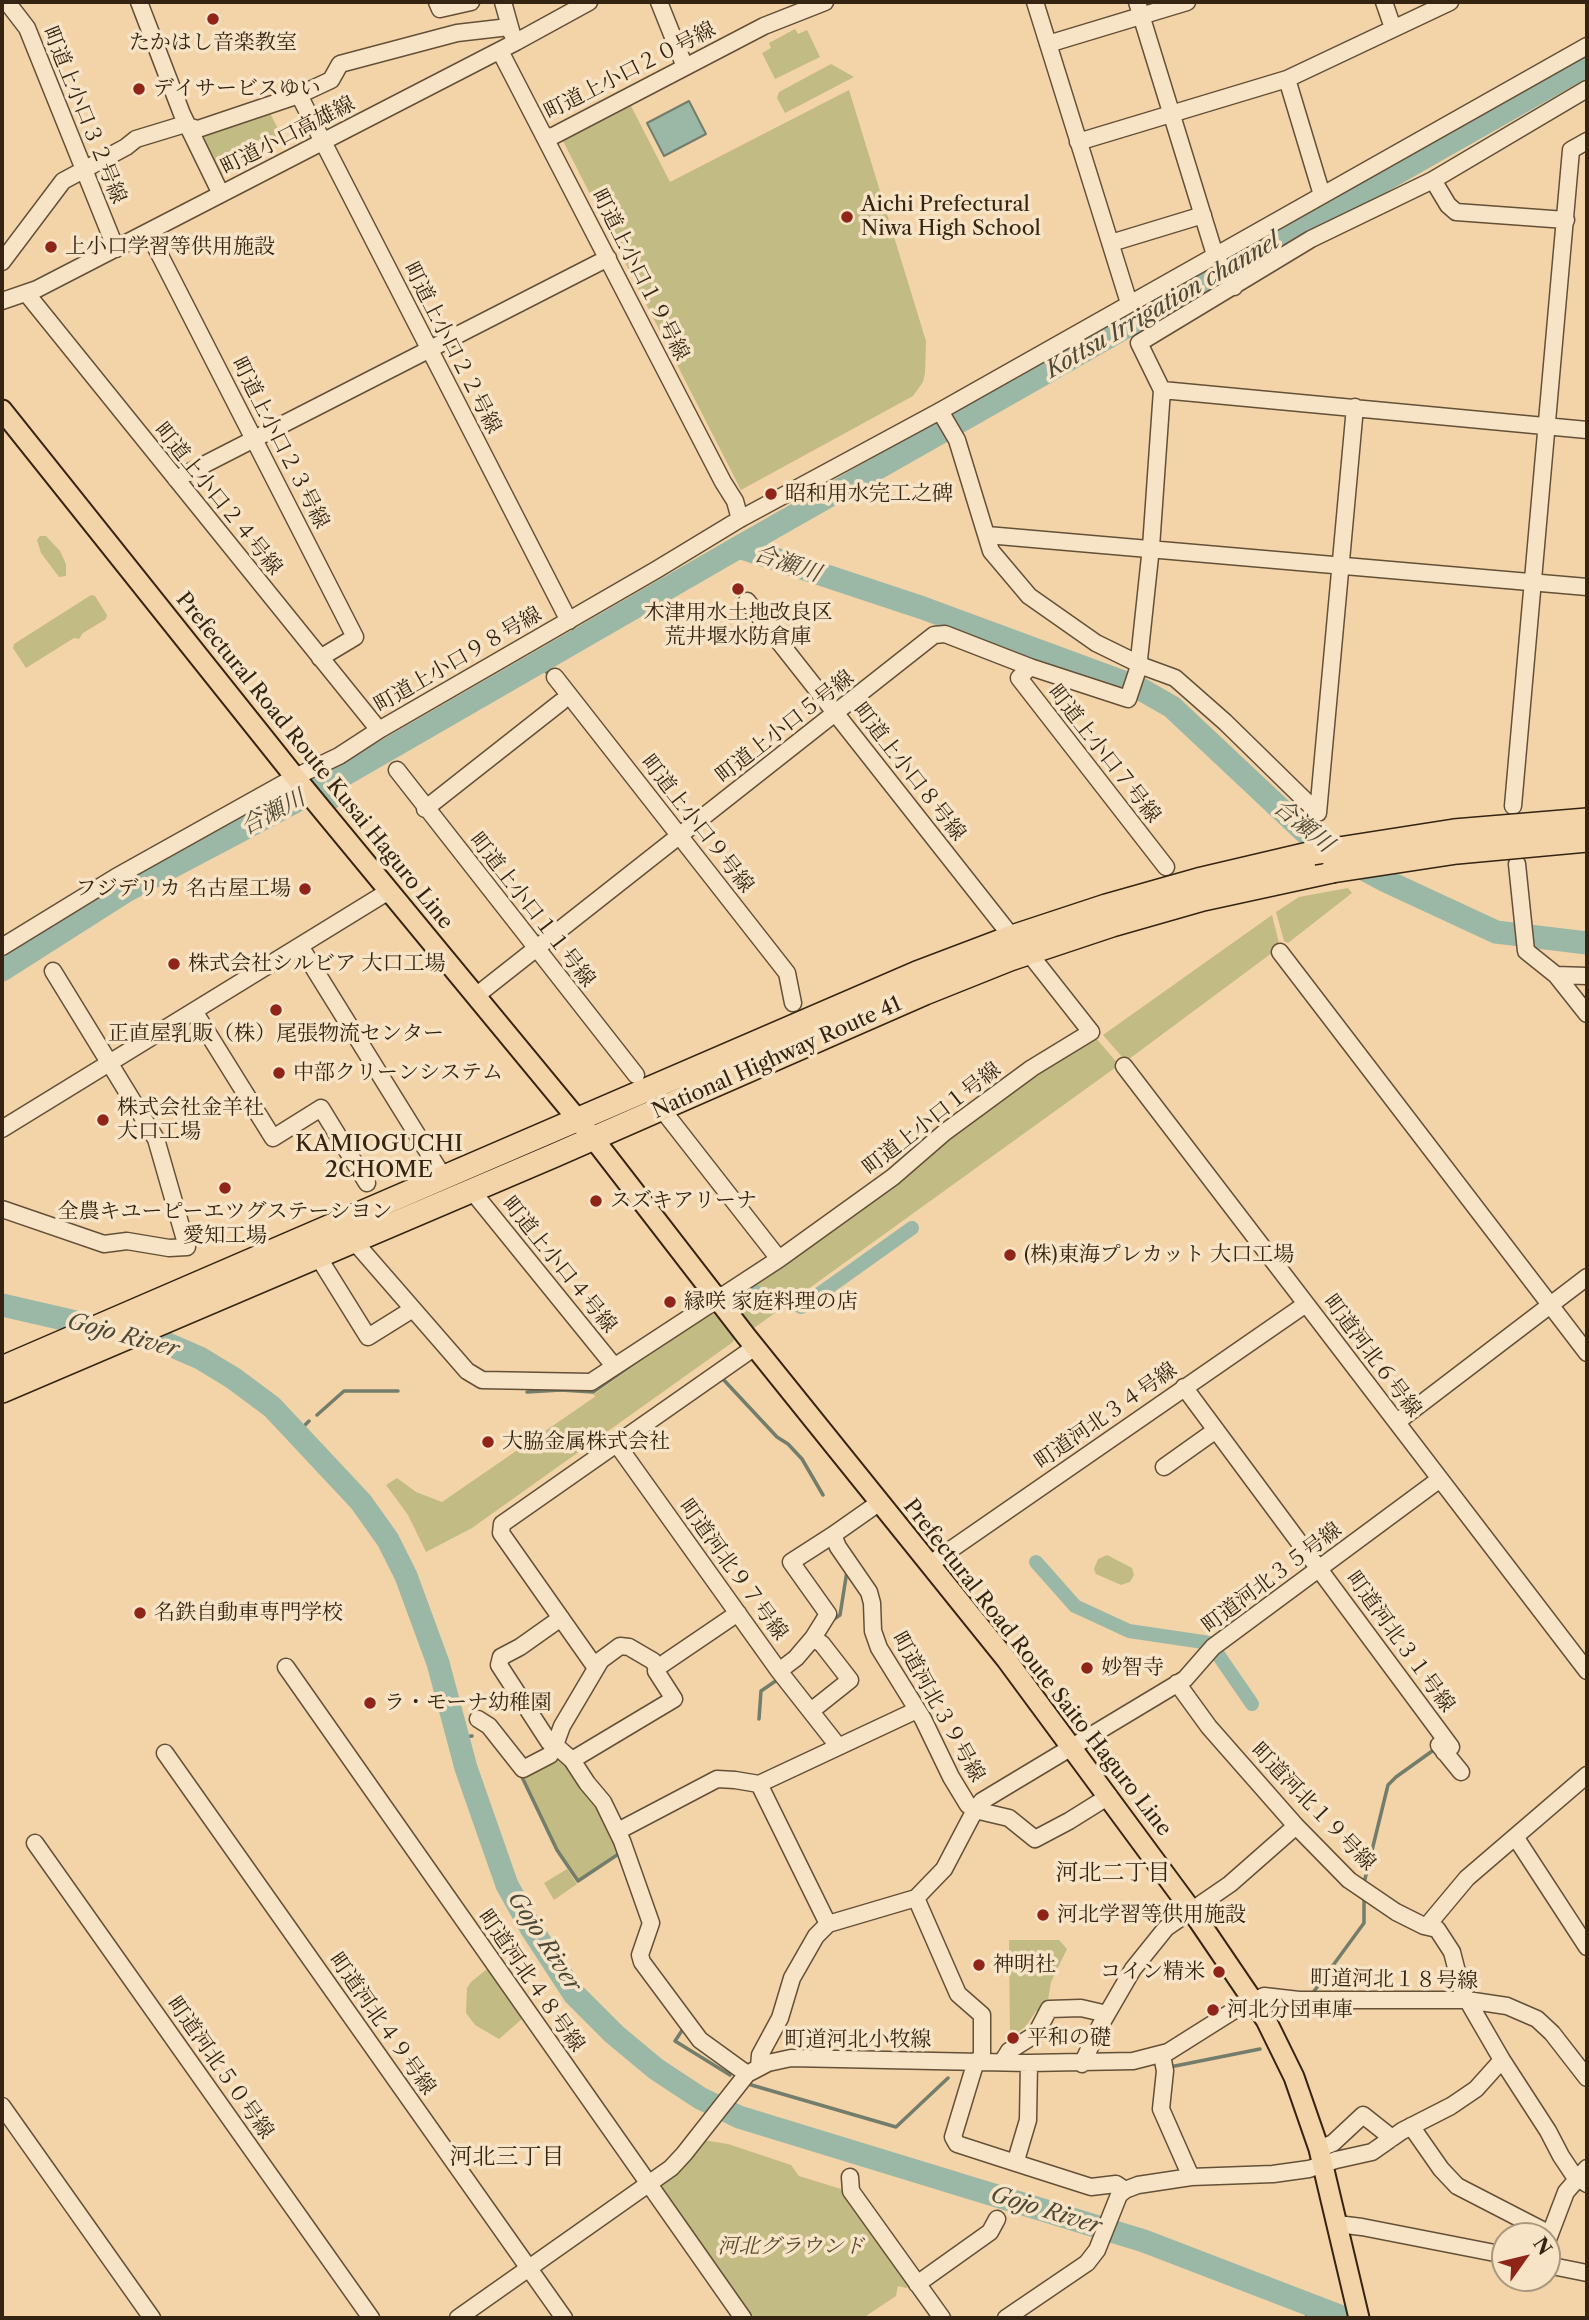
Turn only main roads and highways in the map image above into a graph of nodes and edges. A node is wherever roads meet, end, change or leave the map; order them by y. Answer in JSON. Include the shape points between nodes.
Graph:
{"nodes":[{"id":1,"x":2,"y":410,"type":"edge"},
{"id":2,"x":1587,"y":820,"type":"edge"},
{"id":3,"x":1587,"y":839,"type":"edge"},
{"id":4,"x":1020,"y":945,"type":"junction"},
{"id":5,"x":578,"y":1120,"type":"junction"},
{"id":6,"x":593,"y":1139,"type":"junction"},
{"id":7,"x":213,"y":1289,"type":"junction"},
{"id":8,"x":41,"y":1364,"type":"junction"},
{"id":9,"x":2,"y":1368,"type":"edge"},
{"id":10,"x":2,"y":1391,"type":"edge"},
{"id":11,"x":1359,"y":2318,"type":"edge"}],
"edges":[{"from":1,"to":5,"type":"main road","name":"Prefectural Road Route Kusai Haguro Line","via":[[295,777]]},
{"from":2,"to":4,"type":"highway","name":"National Highway Route 41","bridge":true,"via":[[1454,831],[1338,848],[1106,906]]},
{"from":3,"to":4,"type":"highway","name":"National Highway Route 41","bridge":true,"via":[[1345,868]]},
{"from":4,"to":5,"type":"highway","name":"National Highway Route 41","via":[[866,995]]},
{"from":4,"to":6,"type":"highway","name":"National Highway Route 41","via":[[925,993]]},
{"from":5,"to":6,"type":"main road","name":"Prefectural Road Route Kusai Haguro Line"},
{"from":5,"to":7,"type":"highway","name":"National Highway Route 41","via":[[444,1178]]},
{"from":6,"to":7,"type":"highway","name":"National Highway Route 41","via":[[317,1255]]},
{"from":6,"to":11,"type":"main road","name":"Prefectural Road Route Saito Haguro Line","via":[[1072,1746],[1254,2000],[1294,2077],[1321,2156]]},
{"from":7,"to":8,"type":"highway","name":"National Highway Route 41"},
{"from":8,"to":9,"type":"highway","name":"National Highway Route 41"},
{"from":8,"to":10,"type":"highway","name":"National Highway Route 41"}]}
